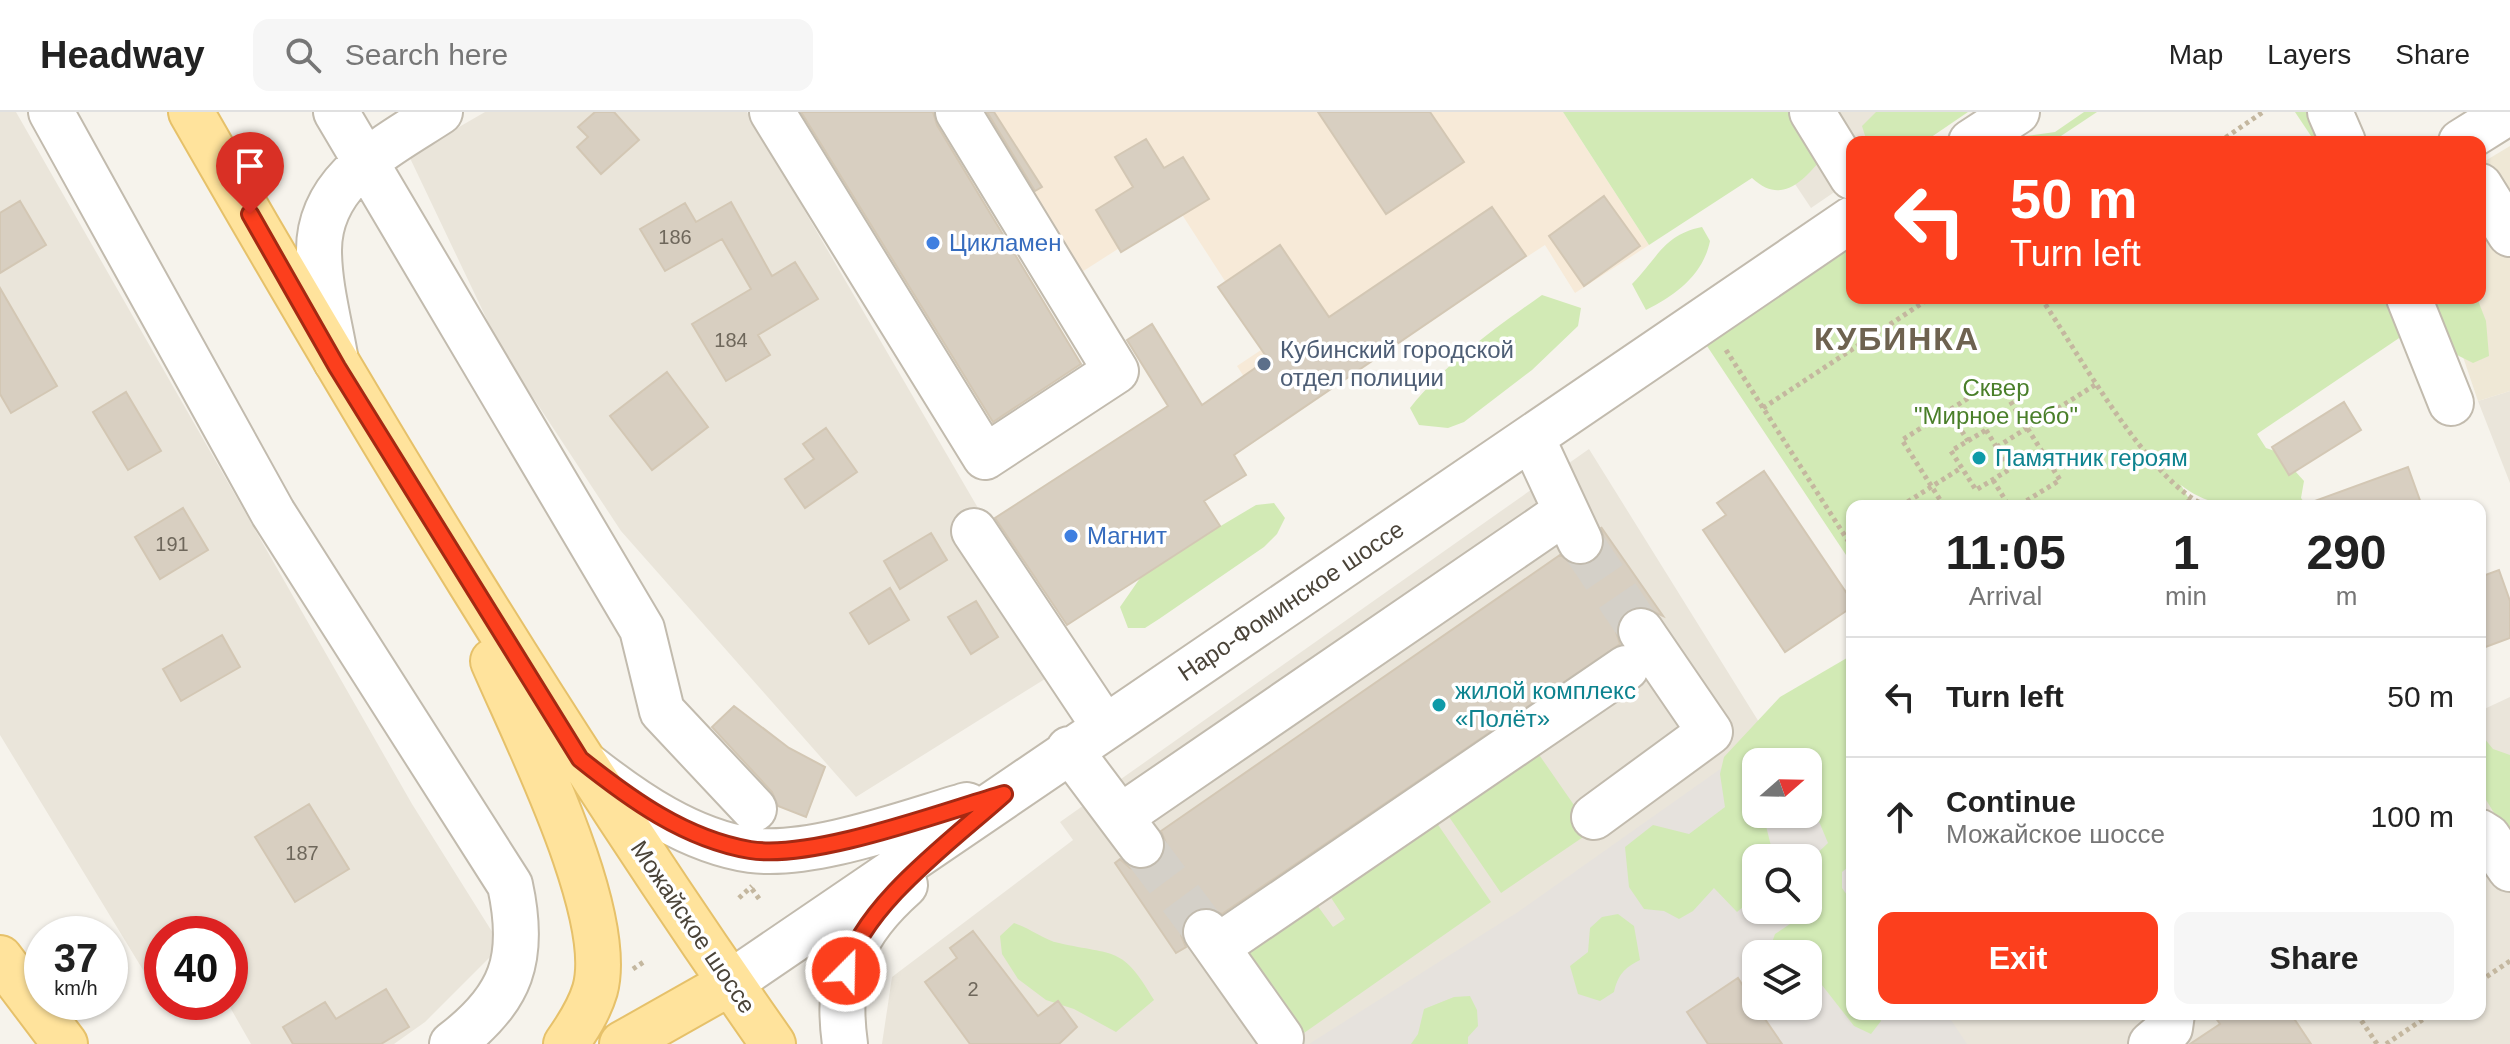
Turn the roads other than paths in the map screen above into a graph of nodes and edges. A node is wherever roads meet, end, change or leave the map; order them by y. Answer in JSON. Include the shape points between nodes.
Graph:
{"nodes":[{"id":1,"x":51,"y":112,"type":"edge"},
{"id":2,"x":191,"y":112,"type":"edge"},
{"id":3,"x":336,"y":112,"type":"edge"},
{"id":4,"x":440,"y":112,"type":"edge"},
{"id":5,"x":772,"y":112,"type":"edge"},
{"id":6,"x":958,"y":112,"type":"edge"},
{"id":7,"x":1812,"y":112,"type":"edge"},
{"id":8,"x":2017,"y":112,"type":"edge"},
{"id":9,"x":2330,"y":112,"type":"edge"},
{"id":10,"x":2509,"y":112,"type":"edge"},
{"id":11,"x":1980,"y":136,"type":"edge"},
{"id":12,"x":2340,"y":136,"type":"edge"},
{"id":13,"x":2471,"y":136,"type":"edge"},
{"id":14,"x":363,"y":163,"type":"junction"},
{"id":15,"x":2510,"y":166,"type":"edge"},
{"id":16,"x":1846,"y":167,"type":"edge"},
{"id":17,"x":2486,"y":181,"type":"edge"},
{"id":18,"x":2486,"y":195,"type":"edge"},
{"id":19,"x":1846,"y":223,"type":"edge"},
{"id":20,"x":2510,"y":234,"type":"edge"},
{"id":21,"x":2411,"y":304,"type":"edge"},
{"id":22,"x":337,"y":367,"type":"junction"},
{"id":23,"x":2451,"y":403,"type":"dead end"},
{"id":24,"x":1532,"y":438,"type":"junction"},
{"id":25,"x":974,"y":531,"type":"dead end"},
{"id":26,"x":440,"y":533,"type":"junction"},
{"id":27,"x":1086,"y":738,"type":"junction"},
{"id":28,"x":580,"y":759,"type":"junction"},
{"id":29,"x":1004,"y":794,"type":"junction"},
{"id":30,"x":754,"y":809,"type":"dead end"},
{"id":31,"x":1594,"y":817,"type":"dead end"},
{"id":32,"x":2486,"y":836,"type":"edge"},
{"id":33,"x":2510,"y":869,"type":"edge"},
{"id":34,"x":0,"y":958,"type":"edge"},
{"id":35,"x":730,"y":983,"type":"junction"},
{"id":36,"x":2171,"y":1020,"type":"edge"},
{"id":37,"x":1281,"y":1038,"type":"dead end"},
{"id":38,"x":65,"y":1044,"type":"edge"},
{"id":39,"x":452,"y":1044,"type":"edge"},
{"id":40,"x":566,"y":1044,"type":"edge"},
{"id":41,"x":622,"y":1044,"type":"edge"},
{"id":42,"x":680,"y":1044,"type":"edge"},
{"id":43,"x":773,"y":1044,"type":"edge"},
{"id":44,"x":845,"y":1044,"type":"edge"},
{"id":45,"x":2151,"y":1044,"type":"edge"}],
"edges":[{"from":1,"to":39,"type":"street","via":[[273,513],[510,885],[519,924],[507,983],[478,1025]]},
{"from":2,"to":22,"type":"main road","name":"Можайское шоссе"},
{"from":3,"to":14,"type":"street"},
{"from":4,"to":14,"type":"street"},
{"from":5,"to":6,"type":"street","via":[[985,457],[1116,371]]},
{"from":7,"to":16,"type":"street"},
{"from":8,"to":11,"type":"street"},
{"from":9,"to":12,"type":"street"},
{"from":10,"to":13,"type":"street"},
{"from":14,"to":22,"type":"street","via":[[329,202],[319,249]]},
{"from":14,"to":30,"type":"street","via":[[642,629],[662,711]]},
{"from":15,"to":17,"type":"street"},
{"from":18,"to":20,"type":"street"},
{"from":19,"to":24,"type":"street","name":"Наро-Фоминское шоссе"},
{"from":21,"to":23,"type":"street"},
{"from":22,"to":26,"type":"main road","name":"Можайское шоссе"},
{"from":24,"to":27,"type":"street","name":"Наро-Фоминское шоссе"},
{"from":24,"to":27,"type":"street","via":[[1573,526],[1130,831]]},
{"from":25,"to":27,"type":"street"},
{"from":26,"to":28,"type":"main road","name":"Можайское шоссе"},
{"from":26,"to":40,"type":"main road","via":[[577,859],[589,903],[598,968],[595,990]]},
{"from":27,"to":29,"type":"street","name":"Наро-Фоминское шоссе"},
{"from":28,"to":29,"type":"street","via":[[631,799],[677,825],[718,843],[753,850],[864,835]]},
{"from":28,"to":35,"type":"main road","name":"Можайское шоссе"},
{"from":29,"to":35,"type":"street","name":"Наро-Фоминское шоссе"},
{"from":29,"to":44,"type":"street","via":[[875,912],[850,954],[842,988]]},
{"from":31,"to":37,"type":"street","via":[[1710,732],[1633,650],[1212,940]]},
{"from":32,"to":33,"type":"street"},
{"from":34,"to":38,"type":"main road"},
{"from":35,"to":41,"type":"main road","name":"Наро-Фоминское шоссе"},
{"from":35,"to":42,"type":"main road","name":"Наро-Фоминское шоссе"},
{"from":35,"to":43,"type":"main road","name":"Можайское шоссе"},
{"from":36,"to":45,"type":"street","via":[[2170,1028]]}]}
